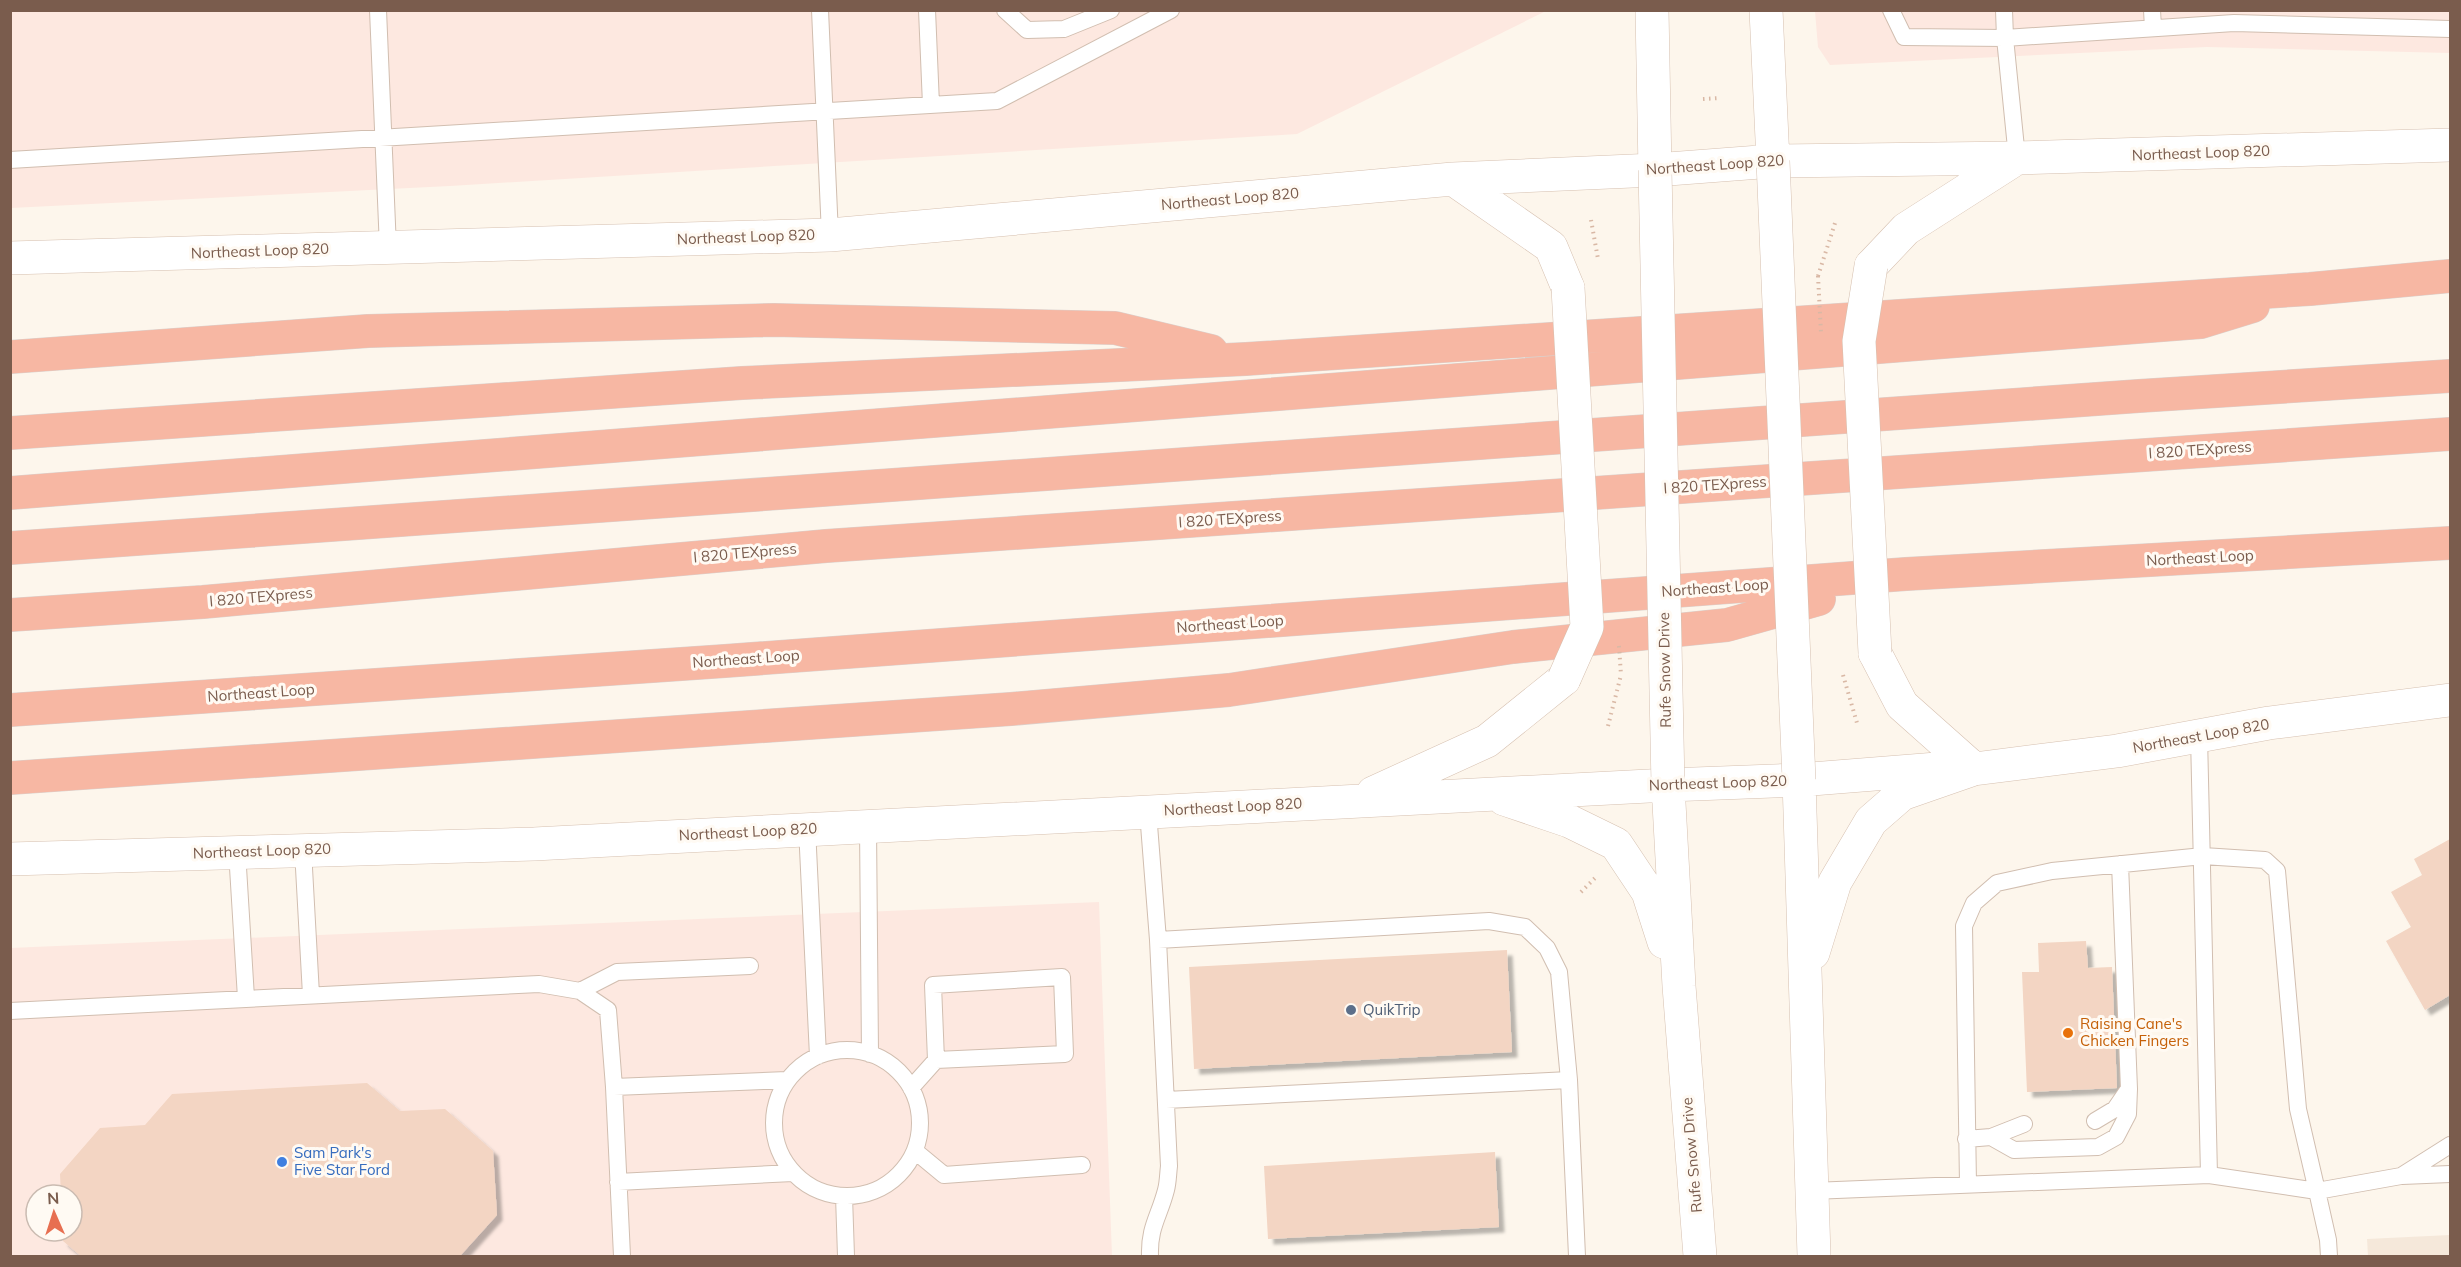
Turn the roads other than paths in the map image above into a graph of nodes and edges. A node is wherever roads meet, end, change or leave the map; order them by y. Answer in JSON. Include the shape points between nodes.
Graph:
{"nodes":[{"id":1,"x":378,"y":10,"type":"edge"},
{"id":2,"x":820,"y":10,"type":"edge"},
{"id":3,"x":927,"y":10,"type":"edge"},
{"id":4,"x":1005,"y":10,"type":"edge"},
{"id":5,"x":1111,"y":10,"type":"edge"},
{"id":6,"x":1171,"y":10,"type":"edge"},
{"id":7,"x":1652,"y":10,"type":"edge"},
{"id":8,"x":1891,"y":10,"type":"edge"},
{"id":9,"x":2004,"y":10,"type":"edge"},
{"id":10,"x":2152,"y":10,"type":"edge"},
{"id":11,"x":1767,"y":11,"type":"edge"},
{"id":12,"x":2152,"y":28,"type":"junction"},
{"id":13,"x":2451,"y":29,"type":"edge"},
{"id":14,"x":2006,"y":38,"type":"junction"},
{"id":15,"x":931,"y":105,"type":"junction"},
{"id":16,"x":824,"y":112,"type":"junction"},
{"id":17,"x":384,"y":138,"type":"junction"},
{"id":18,"x":2451,"y":145,"type":"edge"},
{"id":19,"x":2017,"y":158,"type":"junction"},
{"id":20,"x":10,"y":160,"type":"edge"},
{"id":21,"x":1773,"y":161,"type":"junction"},
{"id":22,"x":1655,"y":170,"type":"junction"},
{"id":23,"x":1453,"y":179,"type":"junction"},
{"id":24,"x":830,"y":235,"type":"junction"},
{"id":25,"x":388,"y":248,"type":"junction"},
{"id":26,"x":10,"y":258,"type":"edge"},
{"id":27,"x":2451,"y":276,"type":"edge"},
{"id":28,"x":2310,"y":289,"type":"junction"},
{"id":29,"x":10,"y":357,"type":"edge"},
{"id":30,"x":1246,"y":359,"type":"junction"},
{"id":31,"x":2451,"y":376,"type":"edge"},
{"id":32,"x":10,"y":432,"type":"edge"},
{"id":33,"x":2451,"y":434,"type":"edge"},
{"id":34,"x":10,"y":493,"type":"edge"},
{"id":35,"x":2451,"y":543,"type":"edge"},
{"id":36,"x":10,"y":548,"type":"edge"},
{"id":37,"x":1906,"y":574,"type":"junction"},
{"id":38,"x":10,"y":615,"type":"edge"},
{"id":39,"x":2451,"y":700,"type":"edge"},
{"id":40,"x":10,"y":710,"type":"edge"},
{"id":41,"x":2199,"y":736,"type":"junction"},
{"id":42,"x":1974,"y":769,"type":"junction"},
{"id":43,"x":10,"y":778,"type":"edge"},
{"id":44,"x":1799,"y":780,"type":"junction"},
{"id":45,"x":1668,"y":784,"type":"junction"},
{"id":46,"x":1491,"y":794,"type":"junction"},
{"id":47,"x":1355,"y":801,"type":"junction"},
{"id":48,"x":1148,"y":812,"type":"junction"},
{"id":49,"x":868,"y":826,"type":"junction"},
{"id":50,"x":807,"y":828,"type":"junction"},
{"id":51,"x":303,"y":850,"type":"junction"},
{"id":52,"x":237,"y":851,"type":"junction"},
{"id":53,"x":2203,"y":856,"type":"junction"},
{"id":54,"x":10,"y":859,"type":"edge"},
{"id":55,"x":2120,"y":864,"type":"junction"},
{"id":56,"x":1158,"y":940,"type":"junction"},
{"id":57,"x":750,"y":966,"type":"dead end"},
{"id":58,"x":1806,"y":977,"type":"junction"},
{"id":59,"x":1679,"y":986,"type":"junction"},
{"id":60,"x":580,"y":991,"type":"junction"},
{"id":61,"x":311,"y":995,"type":"junction"},
{"id":62,"x":246,"y":998,"type":"junction"},
{"id":63,"x":10,"y":1011,"type":"edge"},
{"id":64,"x":870,"y":1054,"type":"junction"},
{"id":65,"x":818,"y":1056,"type":"junction"},
{"id":66,"x":936,"y":1060,"type":"junction"},
{"id":67,"x":787,"y":1080,"type":"junction"},
{"id":68,"x":1569,"y":1080,"type":"junction"},
{"id":69,"x":614,"y":1087,"type":"junction"},
{"id":70,"x":911,"y":1088,"type":"junction"},
{"id":71,"x":2129,"y":1089,"type":"junction"},
{"id":72,"x":1166,"y":1100,"type":"junction"},
{"id":73,"x":2095,"y":1121,"type":"dead end"},
{"id":74,"x":2024,"y":1124,"type":"dead end"},
{"id":75,"x":1991,"y":1137,"type":"junction"},
{"id":76,"x":1966,"y":1139,"type":"junction"},
{"id":77,"x":2451,"y":1144,"type":"edge"},
{"id":78,"x":915,"y":1151,"type":"junction"},
{"id":79,"x":1082,"y":1165,"type":"dead end"},
{"id":80,"x":793,"y":1173,"type":"junction"},
{"id":81,"x":2451,"y":1174,"type":"edge"},
{"id":82,"x":2210,"y":1176,"type":"junction"},
{"id":83,"x":2401,"y":1176,"type":"junction"},
{"id":84,"x":618,"y":1182,"type":"junction"},
{"id":85,"x":1968,"y":1184,"type":"junction"},
{"id":86,"x":1812,"y":1191,"type":"junction"},
{"id":87,"x":2317,"y":1191,"type":"junction"},
{"id":88,"x":844,"y":1196,"type":"junction"},
{"id":89,"x":622,"y":1257,"type":"edge"},
{"id":90,"x":846,"y":1257,"type":"edge"},
{"id":91,"x":1150,"y":1257,"type":"edge"},
{"id":92,"x":1577,"y":1257,"type":"edge"},
{"id":93,"x":1700,"y":1257,"type":"edge"},
{"id":94,"x":1814,"y":1257,"type":"edge"},
{"id":95,"x":2329,"y":1257,"type":"edge"}],
"edges":[{"from":1,"to":17,"type":"lane"},
{"from":2,"to":16,"type":"lane"},
{"from":3,"to":15,"type":"lane"},
{"from":4,"to":5,"type":"lane","via":[[1027,30],[1064,30]]},
{"from":6,"to":15,"type":"lane","via":[[997,101]]},
{"from":7,"to":22,"type":"main road","name":"Rufe Snow Drive"},
{"from":8,"to":14,"type":"lane","via":[[1904,37]]},
{"from":9,"to":14,"type":"lane"},
{"from":10,"to":12,"type":"lane"},
{"from":11,"to":21,"type":"main road"},
{"from":12,"to":13,"type":"lane","via":[[2234,23]]},
{"from":12,"to":14,"type":"lane"},
{"from":14,"to":19,"type":"lane"},
{"from":15,"to":16,"type":"lane"},
{"from":16,"to":17,"type":"lane"},
{"from":16,"to":24,"type":"lane"},
{"from":17,"to":20,"type":"lane"},
{"from":17,"to":25,"type":"lane"},
{"from":18,"to":19,"type":"main road","name":"Northeast Loop 820"},
{"from":19,"to":21,"type":"main road","name":"Northeast Loop 820"},
{"from":19,"to":42,"type":"main road","bridge":true,"via":[[1906,229],[1871,267],[1859,341],[1875,653],[1902,705]]},
{"from":21,"to":22,"type":"main road","name":"Northeast Loop 820"},
{"from":21,"to":44,"type":"main road","bridge":true},
{"from":22,"to":23,"type":"main road","name":"Northeast Loop 820"},
{"from":22,"to":45,"type":"main road","name":"Rufe Snow Drive","bridge":true},
{"from":23,"to":24,"type":"main road","name":"Northeast Loop 820"},
{"from":23,"to":47,"type":"main road","bridge":true,"via":[[1551,247],[1568,288],[1587,627],[1564,678],[1487,741]]},
{"from":24,"to":25,"type":"main road","name":"Northeast Loop 820"},
{"from":25,"to":26,"type":"main road","name":"Northeast Loop 820"},
{"from":27,"to":28,"type":"highway"},
{"from":28,"to":30,"type":"highway"},
{"from":28,"to":34,"type":"highway","via":[[2200,322]]},
{"from":29,"to":30,"type":"highway","via":[[369,331],[774,320],[1115,328]]},
{"from":30,"to":32,"type":"highway","via":[[742,383]]},
{"from":31,"to":36,"type":"highway"},
{"from":33,"to":38,"type":"highway","name":"I 820 TEXpress","via":[[826,546],[202,602]]},
{"from":35,"to":37,"type":"highway","name":"Northeast Loop"},
{"from":37,"to":40,"type":"highway","name":"Northeast Loop"},
{"from":37,"to":43,"type":"highway","via":[[1727,625],[1513,647],[1229,690],[1011,709]]},
{"from":39,"to":41,"type":"main road","name":"Northeast Loop 820"},
{"from":41,"to":42,"type":"main road","name":"Northeast Loop 820"},
{"from":41,"to":53,"type":"lane"},
{"from":42,"to":44,"type":"main road","name":"Northeast Loop 820"},
{"from":42,"to":58,"type":"main road","via":[[1902,794],[1871,821],[1835,882]]},
{"from":44,"to":45,"type":"main road","name":"Northeast Loop 820"},
{"from":44,"to":58,"type":"main road"},
{"from":45,"to":46,"type":"main road","name":"Northeast Loop 820"},
{"from":45,"to":59,"type":"main road","name":"Rufe Snow Drive"},
{"from":46,"to":47,"type":"main road","name":"Northeast Loop 820"},
{"from":46,"to":59,"type":"main road","via":[[1569,821],[1616,844],[1648,892]]},
{"from":47,"to":48,"type":"main road","name":"Northeast Loop 820"},
{"from":48,"to":49,"type":"main road","name":"Northeast Loop 820"},
{"from":48,"to":56,"type":"lane"},
{"from":49,"to":50,"type":"main road","name":"Northeast Loop 820"},
{"from":49,"to":64,"type":"lane"},
{"from":50,"to":51,"type":"main road","name":"Northeast Loop 820","via":[[534,844]]},
{"from":50,"to":65,"type":"lane"},
{"from":51,"to":52,"type":"main road","name":"Northeast Loop 820"},
{"from":51,"to":61,"type":"lane"},
{"from":52,"to":54,"type":"main road","name":"Northeast Loop 820"},
{"from":52,"to":62,"type":"lane"},
{"from":53,"to":55,"type":"lane"},
{"from":53,"to":82,"type":"lane"},
{"from":53,"to":87,"type":"lane","via":[[2265,860],[2277,871],[2298,1109]]},
{"from":55,"to":71,"type":"lane"},
{"from":55,"to":76,"type":"lane","via":[[1997,883],[1974,903],[1964,926]]},
{"from":56,"to":68,"type":"lane","via":[[1489,921],[1525,927],[1547,948],[1559,972]]},
{"from":56,"to":72,"type":"lane"},
{"from":57,"to":60,"type":"lane","via":[[617,972]]},
{"from":58,"to":86,"type":"main road"},
{"from":59,"to":93,"type":"main road","name":"Rufe Snow Drive"},
{"from":60,"to":61,"type":"lane","via":[[539,984]]},
{"from":60,"to":69,"type":"lane","via":[[608,1010]]},
{"from":61,"to":62,"type":"lane"},
{"from":62,"to":63,"type":"lane"},
{"from":64,"to":65,"type":"lane","via":[[853,1050]]},
{"from":64,"to":70,"type":"lane","via":[[886,1062]]},
{"from":65,"to":67,"type":"lane"},
{"from":66,"to":66,"type":"lane","via":[[1065,1054],[1062,976],[933,985]]},
{"from":66,"to":70,"type":"lane"},
{"from":67,"to":69,"type":"lane"},
{"from":67,"to":80,"type":"lane","via":[[776,1103],[773,1128],[779,1152]]},
{"from":68,"to":72,"type":"lane"},
{"from":68,"to":92,"type":"lane"},
{"from":69,"to":84,"type":"lane"},
{"from":70,"to":78,"type":"lane","via":[[920,1130]]},
{"from":71,"to":73,"type":"lane","via":[[2115,1110]]},
{"from":71,"to":75,"type":"lane","via":[[2128,1114],[2116,1137],[2098,1147],[2014,1150]]},
{"from":72,"to":91,"type":"lane","via":[[1169,1166],[1166,1190],[1149,1240]]},
{"from":74,"to":75,"type":"lane"},
{"from":75,"to":76,"type":"lane"},
{"from":76,"to":85,"type":"lane"},
{"from":77,"to":83,"type":"lane"},
{"from":78,"to":79,"type":"lane","via":[[944,1175]]},
{"from":78,"to":88,"type":"lane","via":[[903,1170],[886,1185]]},
{"from":80,"to":84,"type":"lane"},
{"from":80,"to":88,"type":"lane","via":[[825,1193]]},
{"from":81,"to":83,"type":"lane"},
{"from":82,"to":85,"type":"lane"},
{"from":82,"to":87,"type":"lane"},
{"from":83,"to":87,"type":"lane"},
{"from":84,"to":89,"type":"lane"},
{"from":85,"to":86,"type":"lane"},
{"from":86,"to":94,"type":"main road"},
{"from":87,"to":95,"type":"lane"},
{"from":88,"to":90,"type":"lane"}]}
